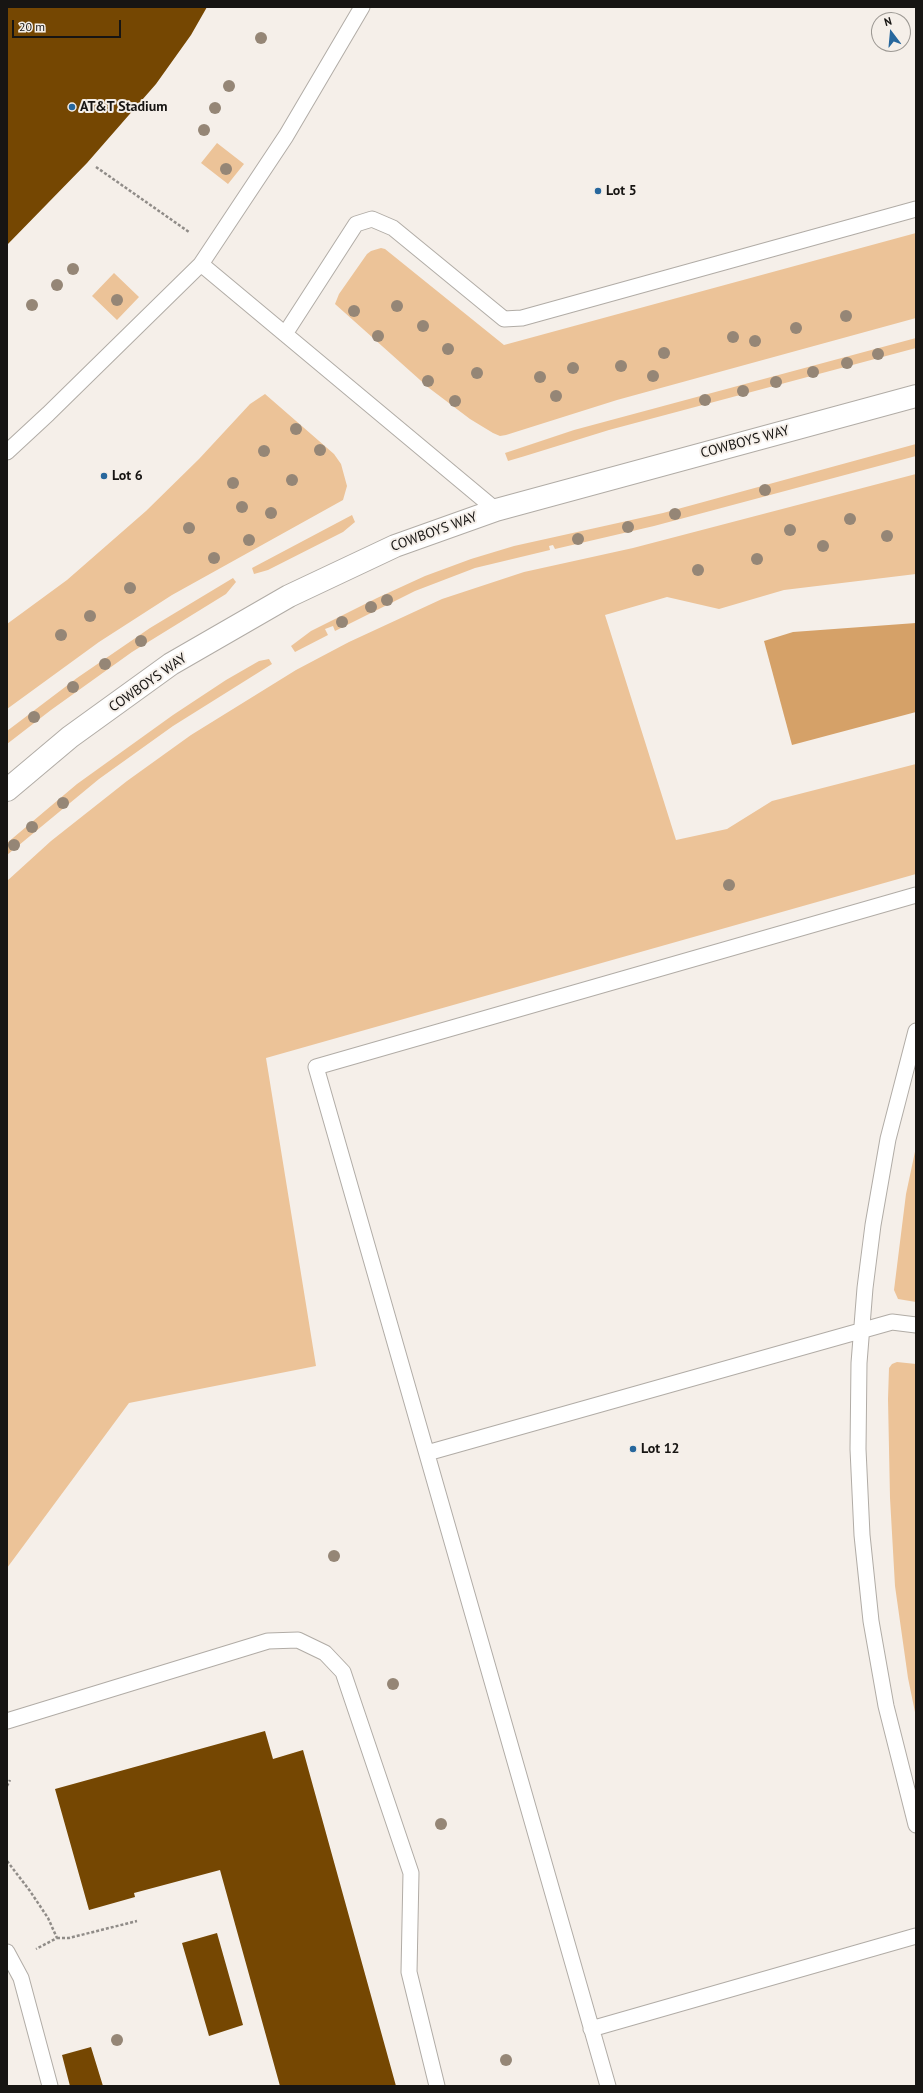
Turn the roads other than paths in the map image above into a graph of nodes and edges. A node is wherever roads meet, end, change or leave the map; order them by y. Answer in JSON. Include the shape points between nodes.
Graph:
{"nodes":[{"id":1,"x":362,"y":7,"type":"edge"},
{"id":2,"x":916,"y":209,"type":"edge"},
{"id":3,"x":201,"y":264,"type":"junction"},
{"id":4,"x":285,"y":334,"type":"junction"},
{"id":5,"x":916,"y":396,"type":"edge"},
{"id":6,"x":7,"y":452,"type":"edge"},
{"id":7,"x":496,"y":510,"type":"junction"},
{"id":8,"x":7,"y":790,"type":"edge"},
{"id":9,"x":916,"y":895,"type":"edge"},
{"id":10,"x":916,"y":1031,"type":"edge"},
{"id":11,"x":916,"y":1325,"type":"edge"},
{"id":12,"x":862,"y":1331,"type":"junction"},
{"id":13,"x":427,"y":1453,"type":"junction"},
{"id":14,"x":7,"y":1721,"type":"edge"},
{"id":15,"x":916,"y":1825,"type":"edge"},
{"id":16,"x":916,"y":1936,"type":"edge"},
{"id":17,"x":7,"y":1952,"type":"edge"},
{"id":18,"x":591,"y":2029,"type":"junction"},
{"id":19,"x":50,"y":2086,"type":"edge"},
{"id":20,"x":436,"y":2086,"type":"edge"},
{"id":21,"x":608,"y":2086,"type":"edge"}],
"edges":[{"from":1,"to":3,"type":"lane","via":[[286,136]]},
{"from":2,"to":4,"type":"lane","via":[[522,318],[504,319],[392,228],[372,218],[356,224]]},
{"from":3,"to":4,"type":"lane"},
{"from":3,"to":6,"type":"lane"},
{"from":4,"to":7,"type":"lane"},
{"from":5,"to":7,"type":"street","name":"COWBOYS WAY"},
{"from":7,"to":8,"type":"street","name":"COWBOYS WAY","via":[[395,546],[289,596],[171,664],[70,737]]},
{"from":9,"to":13,"type":"lane","via":[[316,1067]]},
{"from":10,"to":12,"type":"lane","via":[[888,1139],[865,1288]]},
{"from":11,"to":12,"type":"lane","via":[[892,1322]]},
{"from":12,"to":13,"type":"lane"},
{"from":12,"to":15,"type":"lane","via":[[858,1449],[862,1535],[870,1613],[886,1706]]},
{"from":13,"to":18,"type":"lane"},
{"from":14,"to":20,"type":"lane","via":[[268,1641],[298,1640],[325,1653],[343,1672],[411,1874],[409,1972]]},
{"from":16,"to":18,"type":"lane"},
{"from":17,"to":19,"type":"lane","via":[[21,1978]]},
{"from":18,"to":21,"type":"lane"}]}
